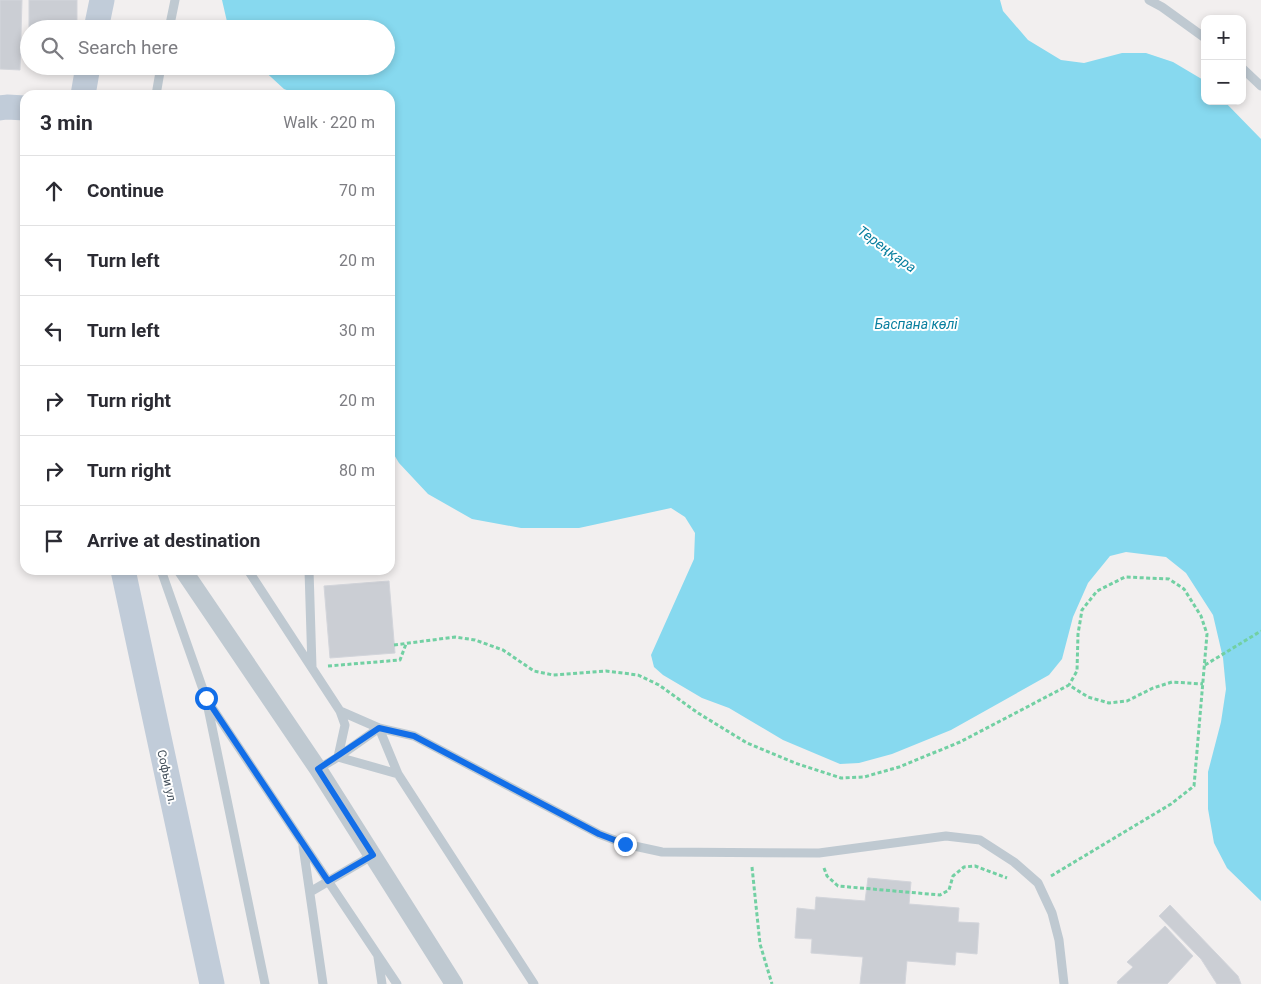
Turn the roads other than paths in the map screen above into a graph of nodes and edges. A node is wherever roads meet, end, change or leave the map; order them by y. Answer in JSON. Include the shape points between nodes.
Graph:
{"nodes":[{"id":1,"x":102,"y":0,"type":"edge"},
{"id":2,"x":175,"y":0,"type":"edge"},
{"id":3,"x":1149,"y":0,"type":"edge"},
{"id":4,"x":98,"y":20,"type":"edge"},
{"id":5,"x":171,"y":20,"type":"edge"},
{"id":6,"x":1201,"y":35,"type":"edge"},
{"id":7,"x":1246,"y":72,"type":"edge"},
{"id":8,"x":86,"y":75,"type":"edge"},
{"id":9,"x":160,"y":75,"type":"edge"},
{"id":10,"x":1261,"y":86,"type":"edge"},
{"id":11,"x":84,"y":90,"type":"edge"},
{"id":12,"x":157,"y":90,"type":"edge"},
{"id":13,"x":0,"y":108,"type":"edge"},
{"id":14,"x":20,"y":108,"type":"edge"},
{"id":15,"x":124,"y":575,"type":"edge"},
{"id":16,"x":163,"y":575,"type":"edge"},
{"id":17,"x":186,"y":575,"type":"edge"},
{"id":18,"x":251,"y":575,"type":"edge"},
{"id":19,"x":309,"y":575,"type":"edge"},
{"id":20,"x":312,"y":668,"type":"junction"},
{"id":21,"x":206,"y":698,"type":"junction"},
{"id":22,"x":340,"y":711,"type":"junction"},
{"id":23,"x":379,"y":728,"type":"junction"},
{"id":24,"x":338,"y":757,"type":"junction"},
{"id":25,"x":318,"y":769,"type":"junction"},
{"id":26,"x":398,"y":774,"type":"junction"},
{"id":27,"x":303,"y":843,"type":"junction"},
{"id":28,"x":373,"y":855,"type":"junction"},
{"id":29,"x":328,"y":881,"type":"junction"},
{"id":30,"x":310,"y":892,"type":"junction"},
{"id":31,"x":377,"y":954,"type":"junction"},
{"id":32,"x":212,"y":984,"type":"edge"},
{"id":33,"x":265,"y":984,"type":"edge"},
{"id":34,"x":324,"y":984,"type":"edge"},
{"id":35,"x":382,"y":984,"type":"edge"},
{"id":36,"x":397,"y":984,"type":"edge"},
{"id":37,"x":454,"y":984,"type":"edge"},
{"id":38,"x":534,"y":984,"type":"edge"},
{"id":39,"x":1064,"y":984,"type":"edge"}],
"edges":[{"from":1,"to":4,"type":"street"},
{"from":2,"to":5,"type":"lane"},
{"from":3,"to":6,"type":"lane"},
{"from":7,"to":10,"type":"lane"},
{"from":8,"to":11,"type":"street"},
{"from":9,"to":12,"type":"lane"},
{"from":13,"to":14,"type":"street"},
{"from":15,"to":32,"type":"street","name":"Софьи ул."},
{"from":16,"to":21,"type":"lane"},
{"from":17,"to":25,"type":"street"},
{"from":18,"to":20,"type":"lane"},
{"from":19,"to":20,"type":"lane"},
{"from":20,"to":22,"type":"lane"},
{"from":21,"to":27,"type":"lane"},
{"from":21,"to":33,"type":"lane"},
{"from":22,"to":23,"type":"lane"},
{"from":22,"to":24,"type":"lane","via":[[345,725]]},
{"from":23,"to":24,"type":"lane"},
{"from":23,"to":26,"type":"lane"},
{"from":23,"to":39,"type":"lane","via":[[414,736],[599,834],[662,852],[819,853],[946,836],[980,840],[1014,862],[1038,883],[1052,913],[1059,940]]},
{"from":24,"to":25,"type":"lane"},
{"from":24,"to":26,"type":"lane"},
{"from":25,"to":28,"type":"street"},
{"from":26,"to":38,"type":"lane"},
{"from":27,"to":29,"type":"lane"},
{"from":27,"to":30,"type":"lane"},
{"from":28,"to":29,"type":"lane"},
{"from":28,"to":37,"type":"street"},
{"from":29,"to":30,"type":"lane"},
{"from":29,"to":31,"type":"lane"},
{"from":30,"to":34,"type":"lane"},
{"from":31,"to":35,"type":"lane"},
{"from":31,"to":36,"type":"lane"}]}
